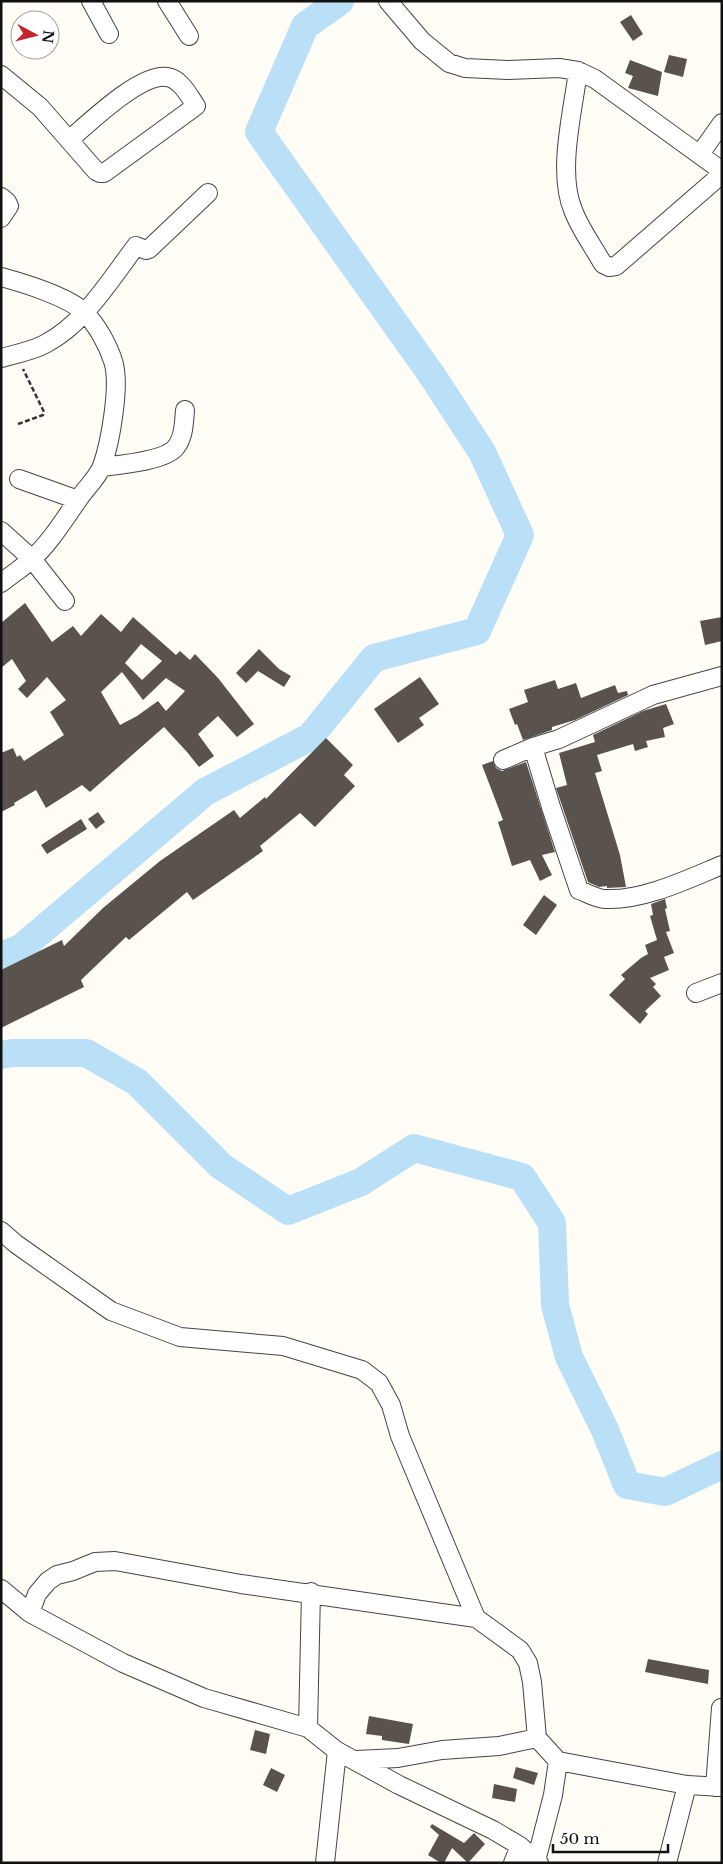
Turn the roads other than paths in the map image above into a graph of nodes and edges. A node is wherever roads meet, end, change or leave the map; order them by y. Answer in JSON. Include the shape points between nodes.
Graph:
{"nodes":[{"id":1,"x":91,"y":1,"type":"edge"},
{"id":2,"x":167,"y":1,"type":"edge"},
{"id":3,"x":391,"y":4,"type":"edge"},
{"id":4,"x":108,"y":34,"type":"dead end"},
{"id":5,"x":189,"y":36,"type":"dead end"},
{"id":6,"x":578,"y":71,"type":"junction"},
{"id":7,"x":1,"y":75,"type":"edge"},
{"id":8,"x":722,"y":123,"type":"edge"},
{"id":9,"x":69,"y":140,"type":"junction"},
{"id":10,"x":700,"y":154,"type":"junction"},
{"id":11,"x":722,"y":173,"type":"edge"},
{"id":12,"x":208,"y":193,"type":"dead end"},
{"id":13,"x":1,"y":197,"type":"edge"},
{"id":14,"x":1,"y":218,"type":"edge"},
{"id":15,"x":1,"y":277,"type":"edge"},
{"id":16,"x":84,"y":312,"type":"junction"},
{"id":17,"x":8,"y":356,"type":"edge"},
{"id":18,"x":185,"y":410,"type":"dead end"},
{"id":19,"x":102,"y":467,"type":"junction"},
{"id":20,"x":19,"y":479,"type":"dead end"},
{"id":21,"x":78,"y":500,"type":"junction"},
{"id":22,"x":1,"y":531,"type":"edge"},
{"id":23,"x":32,"y":559,"type":"junction"},
{"id":24,"x":1,"y":583,"type":"edge"},
{"id":25,"x":65,"y":601,"type":"dead end"},
{"id":26,"x":722,"y":676,"type":"edge"},
{"id":27,"x":533,"y":747,"type":"junction"},
{"id":28,"x":503,"y":760,"type":"dead end"},
{"id":29,"x":722,"y":864,"type":"edge"},
{"id":30,"x":722,"y":983,"type":"edge"},
{"id":31,"x":696,"y":992,"type":"dead end"},
{"id":32,"x":1,"y":1231,"type":"edge"},
{"id":33,"x":1,"y":1589,"type":"edge"},
{"id":34,"x":311,"y":1592,"type":"junction"},
{"id":35,"x":30,"y":1613,"type":"junction"},
{"id":36,"x":476,"y":1618,"type":"junction"},
{"id":37,"x":721,"y":1708,"type":"edge"},
{"id":38,"x":308,"y":1728,"type":"junction"},
{"id":39,"x":537,"y":1738,"type":"junction"},
{"id":40,"x":337,"y":1751,"type":"junction"},
{"id":41,"x":356,"y":1760,"type":"junction"},
{"id":42,"x":558,"y":1761,"type":"junction"},
{"id":43,"x":687,"y":1785,"type":"junction"},
{"id":44,"x":718,"y":1787,"type":"edge"},
{"id":45,"x":520,"y":1846,"type":"junction"},
{"id":46,"x":538,"y":1862,"type":"edge"},
{"id":47,"x":325,"y":1863,"type":"edge"},
{"id":48,"x":513,"y":1863,"type":"edge"},
{"id":49,"x":667,"y":1863,"type":"edge"}],
"edges":[{"from":1,"to":4,"type":"street"},
{"from":2,"to":5,"type":"street"},
{"from":3,"to":6,"type":"street","via":[[422,41],[449,63],[466,68]]},
{"from":6,"to":10,"type":"street","via":[[595,79]]},
{"from":6,"to":11,"type":"street","via":[[566,185],[573,210],[603,264],[616,266]]},
{"from":7,"to":9,"type":"street","via":[[40,107]]},
{"from":8,"to":10,"type":"street"},
{"from":9,"to":9,"type":"street","via":[[128,91],[155,77],[168,77],[180,83],[196,106],[104,172],[96,171]]},
{"from":10,"to":11,"type":"street"},
{"from":12,"to":16,"type":"street","via":[[149,249],[136,246]]},
{"from":13,"to":14,"type":"street","via":[[9,206]]},
{"from":15,"to":16,"type":"street","via":[[57,297]]},
{"from":16,"to":17,"type":"street","via":[[45,344]]},
{"from":16,"to":19,"type":"street","via":[[101,335],[114,362],[115,400]]},
{"from":18,"to":19,"type":"street","via":[[182,435],[176,448],[135,464]]},
{"from":19,"to":21,"type":"street"},
{"from":20,"to":21,"type":"street"},
{"from":21,"to":23,"type":"street"},
{"from":22,"to":23,"type":"street"},
{"from":23,"to":24,"type":"street"},
{"from":23,"to":25,"type":"street"},
{"from":26,"to":27,"type":"street","via":[[653,695],[559,739]]},
{"from":27,"to":28,"type":"street"},
{"from":27,"to":29,"type":"street","via":[[579,890],[603,899],[630,897],[674,886]]},
{"from":30,"to":31,"type":"street"},
{"from":32,"to":36,"type":"street","via":[[111,1311],[180,1337],[283,1346],[362,1370],[379,1383],[391,1405],[400,1436]]},
{"from":33,"to":35,"type":"street"},
{"from":34,"to":35,"type":"street","via":[[241,1584],[115,1561],[95,1562],[56,1575],[48,1581],[37,1594]]},
{"from":34,"to":36,"type":"street"},
{"from":34,"to":38,"type":"street"},
{"from":35,"to":38,"type":"street","via":[[123,1663],[204,1698]]},
{"from":36,"to":39,"type":"street","via":[[520,1650],[528,1664]]},
{"from":37,"to":44,"type":"street"},
{"from":38,"to":40,"type":"street"},
{"from":39,"to":41,"type":"street","via":[[499,1746]]},
{"from":39,"to":42,"type":"street"},
{"from":40,"to":41,"type":"street"},
{"from":40,"to":47,"type":"street"},
{"from":41,"to":45,"type":"street"},
{"from":42,"to":43,"type":"street"},
{"from":42,"to":46,"type":"street"},
{"from":43,"to":44,"type":"street"},
{"from":43,"to":49,"type":"street"},
{"from":45,"to":46,"type":"street"},
{"from":45,"to":48,"type":"street"}]}
